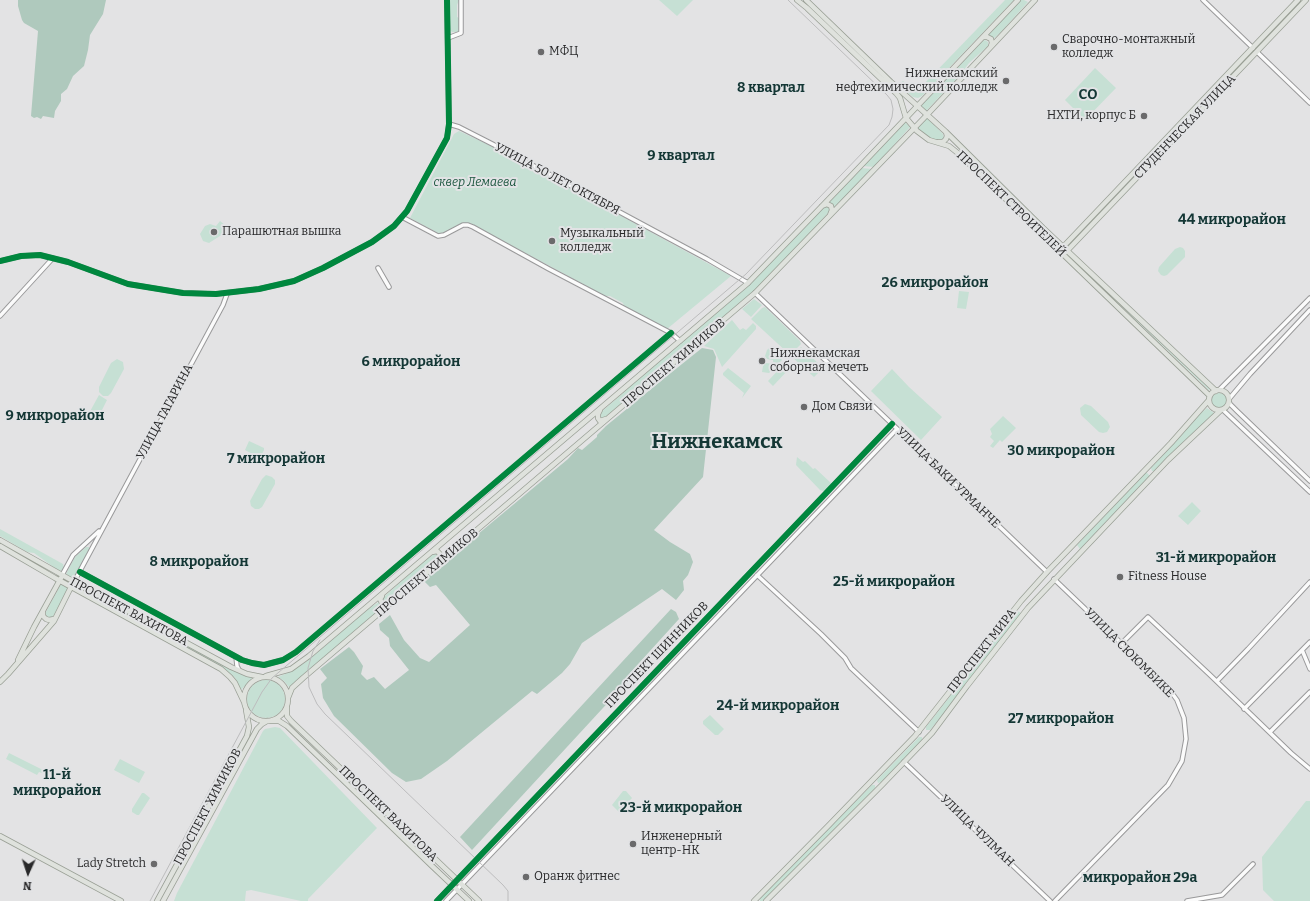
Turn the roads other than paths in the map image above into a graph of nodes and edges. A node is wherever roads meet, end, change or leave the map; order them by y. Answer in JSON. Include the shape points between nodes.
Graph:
{"nodes":[{"id":1,"x":447,"y":0,"type":"edge"},
{"id":2,"x":461,"y":0,"type":"edge"},
{"id":3,"x":799,"y":0,"type":"edge"},
{"id":4,"x":806,"y":0,"type":"edge"},
{"id":5,"x":1018,"y":0,"type":"edge"},
{"id":6,"x":1030,"y":0,"type":"edge"},
{"id":7,"x":1034,"y":0,"type":"edge"},
{"id":8,"x":1203,"y":0,"type":"edge"},
{"id":9,"x":1298,"y":0,"type":"edge"},
{"id":10,"x":1306,"y":0,"type":"edge"},
{"id":11,"x":1282,"y":18,"type":"junction"},
{"id":12,"x":1286,"y":21,"type":"junction"},
{"id":13,"x":448,"y":38,"type":"junction"},
{"id":14,"x":982,"y":38,"type":"junction"},
{"id":15,"x":991,"y":46,"type":"junction"},
{"id":16,"x":1253,"y":48,"type":"junction"},
{"id":17,"x":1257,"y":52,"type":"junction"},
{"id":18,"x":1310,"y":103,"type":"edge"},
{"id":19,"x":917,"y":106,"type":"junction"},
{"id":20,"x":927,"y":114,"type":"junction"},
{"id":21,"x":906,"y":118,"type":"junction"},
{"id":22,"x":449,"y":124,"type":"junction"},
{"id":23,"x":914,"y":128,"type":"junction"},
{"id":24,"x":946,"y":132,"type":"junction"},
{"id":25,"x":907,"y":135,"type":"junction"},
{"id":26,"x":922,"y":136,"type":"junction"},
{"id":27,"x":936,"y":142,"type":"junction"},
{"id":28,"x":957,"y":143,"type":"junction"},
{"id":29,"x":1163,"y":147,"type":"junction"},
{"id":30,"x":953,"y":148,"type":"junction"},
{"id":31,"x":1159,"y":151,"type":"junction"},
{"id":32,"x":821,"y":206,"type":"junction"},
{"id":33,"x":829,"y":216,"type":"junction"},
{"id":34,"x":402,"y":217,"type":"junction"},
{"id":35,"x":1063,"y":246,"type":"junction"},
{"id":36,"x":1068,"y":250,"type":"junction"},
{"id":37,"x":1059,"y":251,"type":"junction"},
{"id":38,"x":1064,"y":255,"type":"junction"},
{"id":39,"x":53,"y":258,"type":"junction"},
{"id":40,"x":0,"y":261,"type":"edge"},
{"id":41,"x":378,"y":268,"type":"dead end"},
{"id":42,"x":748,"y":283,"type":"junction"},
{"id":43,"x":389,"y":287,"type":"dead end"},
{"id":44,"x":227,"y":294,"type":"junction"},
{"id":45,"x":755,"y":294,"type":"junction"},
{"id":46,"x":1310,"y":298,"type":"edge"},
{"id":47,"x":1310,"y":310,"type":"edge"},
{"id":48,"x":0,"y":316,"type":"edge"},
{"id":49,"x":671,"y":333,"type":"junction"},
{"id":50,"x":680,"y":341,"type":"junction"},
{"id":51,"x":1217,"y":390,"type":"junction"},
{"id":52,"x":1209,"y":398,"type":"junction"},
{"id":53,"x":1229,"y":400,"type":"junction"},
{"id":54,"x":600,"y":408,"type":"junction"},
{"id":55,"x":1222,"y":410,"type":"junction"},
{"id":56,"x":608,"y":419,"type":"junction"},
{"id":57,"x":892,"y":424,"type":"junction"},
{"id":58,"x":897,"y":429,"type":"junction"},
{"id":59,"x":1150,"y":465,"type":"junction"},
{"id":60,"x":1157,"y":471,"type":"junction"},
{"id":61,"x":1310,"y":481,"type":"edge"},
{"id":62,"x":1310,"y":492,"type":"edge"},
{"id":63,"x":102,"y":529,"type":"junction"},
{"id":64,"x":0,"y":540,"type":"edge"},
{"id":65,"x":0,"y":546,"type":"edge"},
{"id":66,"x":81,"y":548,"type":"junction"},
{"id":67,"x":1070,"y":548,"type":"junction"},
{"id":68,"x":90,"y":552,"type":"junction"},
{"id":69,"x":431,"y":552,"type":"junction"},
{"id":70,"x":1077,"y":555,"type":"junction"},
{"id":71,"x":438,"y":563,"type":"junction"},
{"id":72,"x":80,"y":572,"type":"junction"},
{"id":73,"x":1047,"y":572,"type":"junction"},
{"id":74,"x":62,"y":575,"type":"junction"},
{"id":75,"x":757,"y":575,"type":"junction"},
{"id":76,"x":1054,"y":579,"type":"junction"},
{"id":77,"x":59,"y":581,"type":"junction"},
{"id":78,"x":74,"y":582,"type":"junction"},
{"id":79,"x":1310,"y":582,"type":"edge"},
{"id":80,"x":71,"y":587,"type":"junction"},
{"id":81,"x":382,"y":594,"type":"junction"},
{"id":82,"x":1021,"y":601,"type":"junction"},
{"id":83,"x":392,"y":602,"type":"junction"},
{"id":84,"x":1028,"y":608,"type":"junction"},
{"id":85,"x":44,"y":610,"type":"junction"},
{"id":86,"x":56,"y":616,"type":"junction"},
{"id":87,"x":1310,"y":642,"type":"edge"},
{"id":88,"x":1122,"y":643,"type":"junction"},
{"id":89,"x":1306,"y":646,"type":"junction"},
{"id":90,"x":1310,"y":648,"type":"edge"},
{"id":91,"x":1302,"y":650,"type":"junction"},
{"id":92,"x":236,"y":657,"type":"junction"},
{"id":93,"x":18,"y":662,"type":"junction"},
{"id":94,"x":1310,"y":669,"type":"edge"},
{"id":95,"x":239,"y":670,"type":"junction"},
{"id":96,"x":264,"y":677,"type":"junction"},
{"id":97,"x":1217,"y":681,"type":"junction"},
{"id":98,"x":0,"y":682,"type":"edge"},
{"id":99,"x":1310,"y":692,"type":"edge"},
{"id":100,"x":288,"y":698,"type":"junction"},
{"id":101,"x":244,"y":702,"type":"junction"},
{"id":102,"x":287,"y":707,"type":"junction"},
{"id":103,"x":1244,"y":709,"type":"junction"},
{"id":104,"x":246,"y":710,"type":"junction"},
{"id":105,"x":269,"y":721,"type":"junction"},
{"id":106,"x":919,"y":732,"type":"junction"},
{"id":107,"x":1270,"y":732,"type":"junction"},
{"id":108,"x":926,"y":740,"type":"junction"},
{"id":109,"x":904,"y":762,"type":"junction"},
{"id":110,"x":1310,"y":769,"type":"edge"},
{"id":111,"x":875,"y":778,"type":"junction"},
{"id":112,"x":882,"y":785,"type":"junction"},
{"id":113,"x":501,"y":834,"type":"junction"},
{"id":114,"x":0,"y":837,"type":"edge"},
{"id":115,"x":505,"y":838,"type":"junction"},
{"id":116,"x":181,"y":857,"type":"junction"},
{"id":117,"x":187,"y":859,"type":"junction"},
{"id":118,"x":1253,"y":864,"type":"dead end"},
{"id":119,"x":457,"y":880,"type":"junction"},
{"id":120,"x":462,"y":884,"type":"junction"},
{"id":121,"x":452,"y":885,"type":"junction"},
{"id":122,"x":457,"y":890,"type":"junction"},
{"id":123,"x":756,"y":900,"type":"edge"},
{"id":124,"x":121,"y":901,"type":"edge"},
{"id":125,"x":157,"y":901,"type":"edge"},
{"id":126,"x":163,"y":901,"type":"edge"},
{"id":127,"x":437,"y":901,"type":"edge"},
{"id":128,"x":446,"y":901,"type":"edge"},
{"id":129,"x":469,"y":901,"type":"edge"},
{"id":130,"x":479,"y":901,"type":"edge"},
{"id":131,"x":766,"y":901,"type":"edge"},
{"id":132,"x":1050,"y":901,"type":"edge"},
{"id":133,"x":1055,"y":901,"type":"edge"},
{"id":134,"x":1187,"y":901,"type":"edge"}],
"edges":[{"from":1,"to":13,"type":"street"},
{"from":2,"to":13,"type":"street","via":[[461,33]]},
{"from":3,"to":21,"type":"main road","name":"ПРОСПЕКТ СТРОИТЕЛЕЙ","via":[[896,93]]},
{"from":4,"to":19,"type":"main road","name":"ПРОСПЕКТ СТРОИТЕЛЕЙ"},
{"from":5,"to":14,"type":"main road","name":"ПРОСПЕКТ ХИМИКОВ"},
{"from":6,"to":7,"type":"main road"},
{"from":7,"to":15,"type":"main road","name":"ПРОСПЕКТ ХИМИКОВ"},
{"from":8,"to":16,"type":"street"},
{"from":9,"to":11,"type":"main road","name":"СТУДЕНЧЕСКАЯ УЛИЦА"},
{"from":10,"to":12,"type":"main road","name":"СТУДЕНЧЕСКАЯ УЛИЦА"},
{"from":11,"to":12,"type":"main road","via":[[1282,21]]},
{"from":11,"to":16,"type":"main road","name":"СТУДЕНЧЕСКАЯ УЛИЦА"},
{"from":12,"to":17,"type":"main road","name":"СТУДЕНЧЕСКАЯ УЛИЦА"},
{"from":13,"to":22,"type":"street"},
{"from":14,"to":15,"type":"main road","via":[[990,38]]},
{"from":14,"to":19,"type":"main road","name":"ПРОСПЕКТ ХИМИКОВ"},
{"from":15,"to":20,"type":"main road","name":"ПРОСПЕКТ ХИМИКОВ"},
{"from":16,"to":17,"type":"main road"},
{"from":16,"to":29,"type":"main road","name":"СТУДЕНЧЕСКАЯ УЛИЦА"},
{"from":17,"to":18,"type":"street"},
{"from":17,"to":29,"type":"main road","name":"СТУДЕНЧЕСКАЯ УЛИЦА"},
{"from":19,"to":20,"type":"main road","name":"ПРОСПЕКТ СТРОИТЕЛЕЙ"},
{"from":19,"to":21,"type":"main road","name":"ПРОСПЕКТ ХИМИКОВ"},
{"from":20,"to":23,"type":"main road","name":"ПРОСПЕКТ ХИМИКОВ"},
{"from":20,"to":24,"type":"main road","name":"ПРОСПЕКТ СТРОИТЕЛЕЙ"},
{"from":21,"to":23,"type":"main road","name":"ПРОСПЕКТ СТРОИТЕЛЕЙ"},
{"from":21,"to":32,"type":"main road","name":"ПРОСПЕКТ ХИМИКОВ"},
{"from":22,"to":34,"type":"street","via":[[444,143]]},
{"from":22,"to":42,"type":"street","name":"УЛИЦА 50 ЛЕТ ОКТЯБРЯ","via":[[508,152]]},
{"from":23,"to":25,"type":"main road","name":"ПРОСПЕКТ ХИМИКОВ"},
{"from":23,"to":26,"type":"main road","name":"ПРОСПЕКТ СТРОИТЕЛЕЙ"},
{"from":24,"to":27,"type":"main road","via":[[945,140]]},
{"from":24,"to":28,"type":"main road","name":"ПРОСПЕКТ СТРОИТЕЛЕЙ"},
{"from":25,"to":26,"type":"main road"},
{"from":25,"to":33,"type":"main road","name":"ПРОСПЕКТ ХИМИКОВ"},
{"from":26,"to":27,"type":"main road","name":"ПРОСПЕКТ СТРОИТЕЛЕЙ"},
{"from":27,"to":30,"type":"main road","name":"ПРОСПЕКТ СТРОИТЕЛЕЙ"},
{"from":28,"to":30,"type":"main road","via":[[952,145]]},
{"from":28,"to":35,"type":"main road","name":"ПРОСПЕКТ СТРОИТЕЛЕЙ"},
{"from":29,"to":31,"type":"main road","name":"СТУДЕНЧЕСКАЯ УЛИЦА"},
{"from":30,"to":37,"type":"main road","name":"ПРОСПЕКТ СТРОИТЕЛЕЙ"},
{"from":31,"to":35,"type":"main road","name":"СТУДЕНЧЕСКАЯ УЛИЦА"},
{"from":31,"to":36,"type":"main road","name":"СТУДЕНЧЕСКАЯ УЛИЦА"},
{"from":32,"to":33,"type":"main road","via":[[831,206]]},
{"from":32,"to":42,"type":"main road","name":"ПРОСПЕКТ ХИМИКОВ"},
{"from":33,"to":45,"type":"main road","name":"ПРОСПЕКТ ХИМИКОВ"},
{"from":34,"to":44,"type":"street","via":[[372,242],[324,268],[281,285]]},
{"from":34,"to":49,"type":"street","via":[[440,236],[463,225],[473,226]]},
{"from":35,"to":36,"type":"main road","name":"ПРОСПЕКТ СТРОИТЕЛЕЙ"},
{"from":35,"to":37,"type":"main road","name":"СТУДЕНЧЕСКАЯ УЛИЦА"},
{"from":36,"to":38,"type":"main road","name":"СТУДЕНЧЕСКАЯ УЛИЦА"},
{"from":36,"to":51,"type":"main road","name":"ПРОСПЕКТ СТРОИТЕЛЕЙ"},
{"from":37,"to":38,"type":"main road","name":"ПРОСПЕКТ СТРОИТЕЛЕЙ"},
{"from":38,"to":52,"type":"main road","name":"ПРОСПЕКТ СТРОИТЕЛЕЙ"},
{"from":39,"to":40,"type":"street","via":[[29,255]]},
{"from":39,"to":44,"type":"street","via":[[128,284],[183,293]]},
{"from":39,"to":48,"type":"street"},
{"from":41,"to":43,"type":"street"},
{"from":42,"to":50,"type":"main road","name":"ПРОСПЕКТ ХИМИКОВ"},
{"from":44,"to":63,"type":"street","name":"УЛИЦА ГАГАРИНА"},
{"from":45,"to":56,"type":"main road","name":"ПРОСПЕКТ ХИМИКОВ"},
{"from":45,"to":57,"type":"street","name":"УЛИЦА БАКИ УРМАНЧЕ"},
{"from":46,"to":51,"type":"street"},
{"from":47,"to":53,"type":"street"},
{"from":49,"to":50,"type":"street"},
{"from":49,"to":92,"type":"street","via":[[291,656],[264,665]]},
{"from":50,"to":54,"type":"main road","name":"ПРОСПЕКТ ХИМИКОВ"},
{"from":51,"to":52,"type":"main road"},
{"from":51,"to":53,"type":"main road","via":[[1227,394]]},
{"from":52,"to":55,"type":"main road","via":[[1212,408]]},
{"from":52,"to":59,"type":"main road","name":"ПРОСПЕКТ МИРА"},
{"from":53,"to":55,"type":"main road"},
{"from":53,"to":61,"type":"street","via":[[1242,416]]},
{"from":54,"to":56,"type":"main road","via":[[598,418]]},
{"from":54,"to":69,"type":"main road","name":"ПРОСПЕКТ ХИМИКОВ"},
{"from":55,"to":60,"type":"main road","name":"ПРОСПЕКТ МИРА"},
{"from":55,"to":62,"type":"street"},
{"from":56,"to":71,"type":"main road","name":"ПРОСПЕКТ ХИМИКОВ"},
{"from":57,"to":58,"type":"street","name":"УЛИЦА БАКИ УРМАНЧЕ"},
{"from":57,"to":113,"type":"street","name":"ПРОСПЕКТ ШИННИКОВ"},
{"from":58,"to":73,"type":"street","name":"УЛИЦА БАКИ УРМАНЧЕ"},
{"from":58,"to":75,"type":"street","name":"ПРОСПЕКТ ШИННИКОВ"},
{"from":59,"to":60,"type":"main road","via":[[1150,472]]},
{"from":59,"to":67,"type":"main road","name":"ПРОСПЕКТ МИРА"},
{"from":60,"to":70,"type":"main road","name":"ПРОСПЕКТ МИРА"},
{"from":63,"to":66,"type":"street","name":"УЛИЦА ГАГАРИНА"},
{"from":63,"to":68,"type":"street","name":"УЛИЦА ГАГАРИНА"},
{"from":64,"to":74,"type":"main road","name":"ПРОСПЕКТ ВАХИТОВА"},
{"from":65,"to":77,"type":"main road","name":"ПРОСПЕКТ ВАХИТОВА"},
{"from":66,"to":68,"type":"street","via":[[90,547]]},
{"from":66,"to":74,"type":"street","name":"УЛИЦА ГАГАРИНА","via":[[73,555]]},
{"from":67,"to":70,"type":"main road","via":[[1077,548]]},
{"from":67,"to":73,"type":"main road","name":"ПРОСПЕКТ МИРА"},
{"from":68,"to":72,"type":"street","name":"УЛИЦА ГАГАРИНА"},
{"from":69,"to":71,"type":"main road","via":[[440,553]]},
{"from":69,"to":81,"type":"main road","name":"ПРОСПЕКТ ХИМИКОВ"},
{"from":70,"to":76,"type":"main road","name":"ПРОСПЕКТ МИРА"},
{"from":71,"to":83,"type":"main road","name":"ПРОСПЕКТ ХИМИКОВ"},
{"from":72,"to":78,"type":"street","name":"УЛИЦА ГАГАРИНА"},
{"from":72,"to":92,"type":"street"},
{"from":73,"to":76,"type":"main road","name":"УЛИЦА БАКИ УРМАНЧЕ"},
{"from":73,"to":82,"type":"main road","name":"ПРОСПЕКТ МИРА"},
{"from":74,"to":77,"type":"main road","name":"УЛИЦА ГАГАРИНА"},
{"from":74,"to":78,"type":"main road","name":"ПРОСПЕКТ ВАХИТОВА"},
{"from":75,"to":106,"type":"street","via":[[821,634],[845,658],[851,668]]},
{"from":75,"to":115,"type":"street","name":"ПРОСПЕКТ ШИННИКОВ"},
{"from":76,"to":84,"type":"main road","name":"ПРОСПЕКТ МИРА"},
{"from":76,"to":88,"type":"street","name":"УЛИЦА СЮЮМБИКЕ"},
{"from":77,"to":80,"type":"main road","name":"ПРОСПЕКТ ВАХИТОВА"},
{"from":77,"to":85,"type":"main road","name":"УЛИЦА ГАГАРИНА"},
{"from":78,"to":80,"type":"main road","name":"УЛИЦА ГАГАРИНА"},
{"from":78,"to":95,"type":"main road","name":"ПРОСПЕКТ ВАХИТОВА"},
{"from":79,"to":97,"type":"street"},
{"from":80,"to":86,"type":"main road","name":"УЛИЦА ГАГАРИНА"},
{"from":80,"to":101,"type":"main road","name":"ПРОСПЕКТ ВАХИТОВА","via":[[221,669],[235,683]]},
{"from":81,"to":83,"type":"main road","via":[[382,603]]},
{"from":81,"to":96,"type":"main road","name":"ПРОСПЕКТ ХИМИКОВ","via":[[302,662],[285,672]]},
{"from":82,"to":84,"type":"main road","via":[[1021,608]]},
{"from":82,"to":106,"type":"main road","name":"ПРОСПЕКТ МИРА"},
{"from":83,"to":100,"type":"main road","name":"ПРОСПЕКТ ХИМИКОВ","via":[[296,684]]},
{"from":84,"to":108,"type":"main road","name":"ПРОСПЕКТ МИРА"},
{"from":85,"to":86,"type":"main road","via":[[43,616],[47,620],[52,620]]},
{"from":85,"to":93,"type":"main road","name":"УЛИЦА ГАГАРИНА"},
{"from":86,"to":93,"type":"main road","name":"УЛИЦА ГАГАРИНА"},
{"from":87,"to":89,"type":"street"},
{"from":88,"to":97,"type":"street","via":[[1148,617]]},
{"from":88,"to":133,"type":"street","name":"УЛИЦА СЮЮМБИКЕ","via":[[1177,700],[1186,723],[1184,756],[1165,789]]},
{"from":89,"to":90,"type":"street"},
{"from":89,"to":91,"type":"street"},
{"from":91,"to":94,"type":"street"},
{"from":91,"to":103,"type":"street"},
{"from":92,"to":95,"type":"street"},
{"from":93,"to":98,"type":"main road","name":"УЛИЦА ГАГАРИНА"},
{"from":95,"to":96,"type":"main road","name":"ПРОСПЕКТ ВАХИТОВА"},
{"from":96,"to":100,"type":"main road","name":"ПРОСПЕКТ ВАХИТОВА","via":[[274,678],[282,683]]},
{"from":96,"to":101,"type":"main road","via":[[255,679],[247,686]]},
{"from":97,"to":103,"type":"street"},
{"from":99,"to":107,"type":"street"},
{"from":100,"to":102,"type":"main road","name":"ПРОСПЕКТ ВАХИТОВА"},
{"from":101,"to":104,"type":"main road","name":"ПРОСПЕКТ ВАХИТОВА"},
{"from":102,"to":105,"type":"main road","via":[[280,716]]},
{"from":102,"to":119,"type":"main road","name":"ПРОСПЕКТ ВАХИТОВА","via":[[287,716],[291,721]]},
{"from":103,"to":107,"type":"street"},
{"from":104,"to":105,"type":"main road","name":"ПРОСПЕКТ ВАХИТОВА","via":[[254,718]]},
{"from":104,"to":116,"type":"main road","name":"ПРОСПЕКТ ХИМИКОВ","via":[[247,736]]},
{"from":105,"to":117,"type":"main road","name":"ПРОСПЕКТ ХИМИКОВ","via":[[257,729]]},
{"from":105,"to":121,"type":"main road","name":"ПРОСПЕКТ ВАХИТОВА","via":[[278,721],[287,726]]},
{"from":106,"to":108,"type":"main road","via":[[926,734]]},
{"from":106,"to":111,"type":"main road","name":"ПРОСПЕКТ МИРА"},
{"from":107,"to":110,"type":"street"},
{"from":108,"to":109,"type":"main road","name":"ПРОСПЕКТ МИРА"},
{"from":109,"to":112,"type":"main road","name":"ПРОСПЕКТ МИРА"},
{"from":109,"to":132,"type":"street","name":"УЛИЦА ЧУЛМАН"},
{"from":111,"to":112,"type":"main road","via":[[874,782]]},
{"from":111,"to":123,"type":"main road","name":"ПРОСПЕКТ МИРА"},
{"from":112,"to":131,"type":"main road","name":"ПРОСПЕКТ МИРА"},
{"from":113,"to":115,"type":"street"},
{"from":113,"to":119,"type":"street","name":"ПРОСПЕКТ ШИННИКОВ"},
{"from":114,"to":124,"type":"main road"},
{"from":115,"to":120,"type":"street","name":"ПРОСПЕКТ ШИННИКОВ"},
{"from":116,"to":117,"type":"main road"},
{"from":116,"to":125,"type":"main road","name":"ПРОСПЕКТ ХИМИКОВ"},
{"from":117,"to":126,"type":"main road","name":"ПРОСПЕКТ ХИМИКОВ"},
{"from":118,"to":134,"type":"street","via":[[1222,895]]},
{"from":119,"to":120,"type":"main road","name":"ПРОСПЕКТ ВАХИТОВА"},
{"from":119,"to":121,"type":"street","name":"ПРОСПЕКТ ШИННИКОВ"},
{"from":120,"to":122,"type":"street","name":"ПРОСПЕКТ ШИННИКОВ"},
{"from":120,"to":130,"type":"main road","name":"ПРОСПЕКТ ВАХИТОВА"},
{"from":121,"to":122,"type":"main road","name":"ПРОСПЕКТ ВАХИТОВА"},
{"from":121,"to":127,"type":"street","name":"ПРОСПЕКТ ШИННИКОВ"},
{"from":122,"to":128,"type":"street","name":"ПРОСПЕКТ ШИННИКОВ"},
{"from":122,"to":129,"type":"main road","name":"ПРОСПЕКТ ВАХИТОВА"}]}
